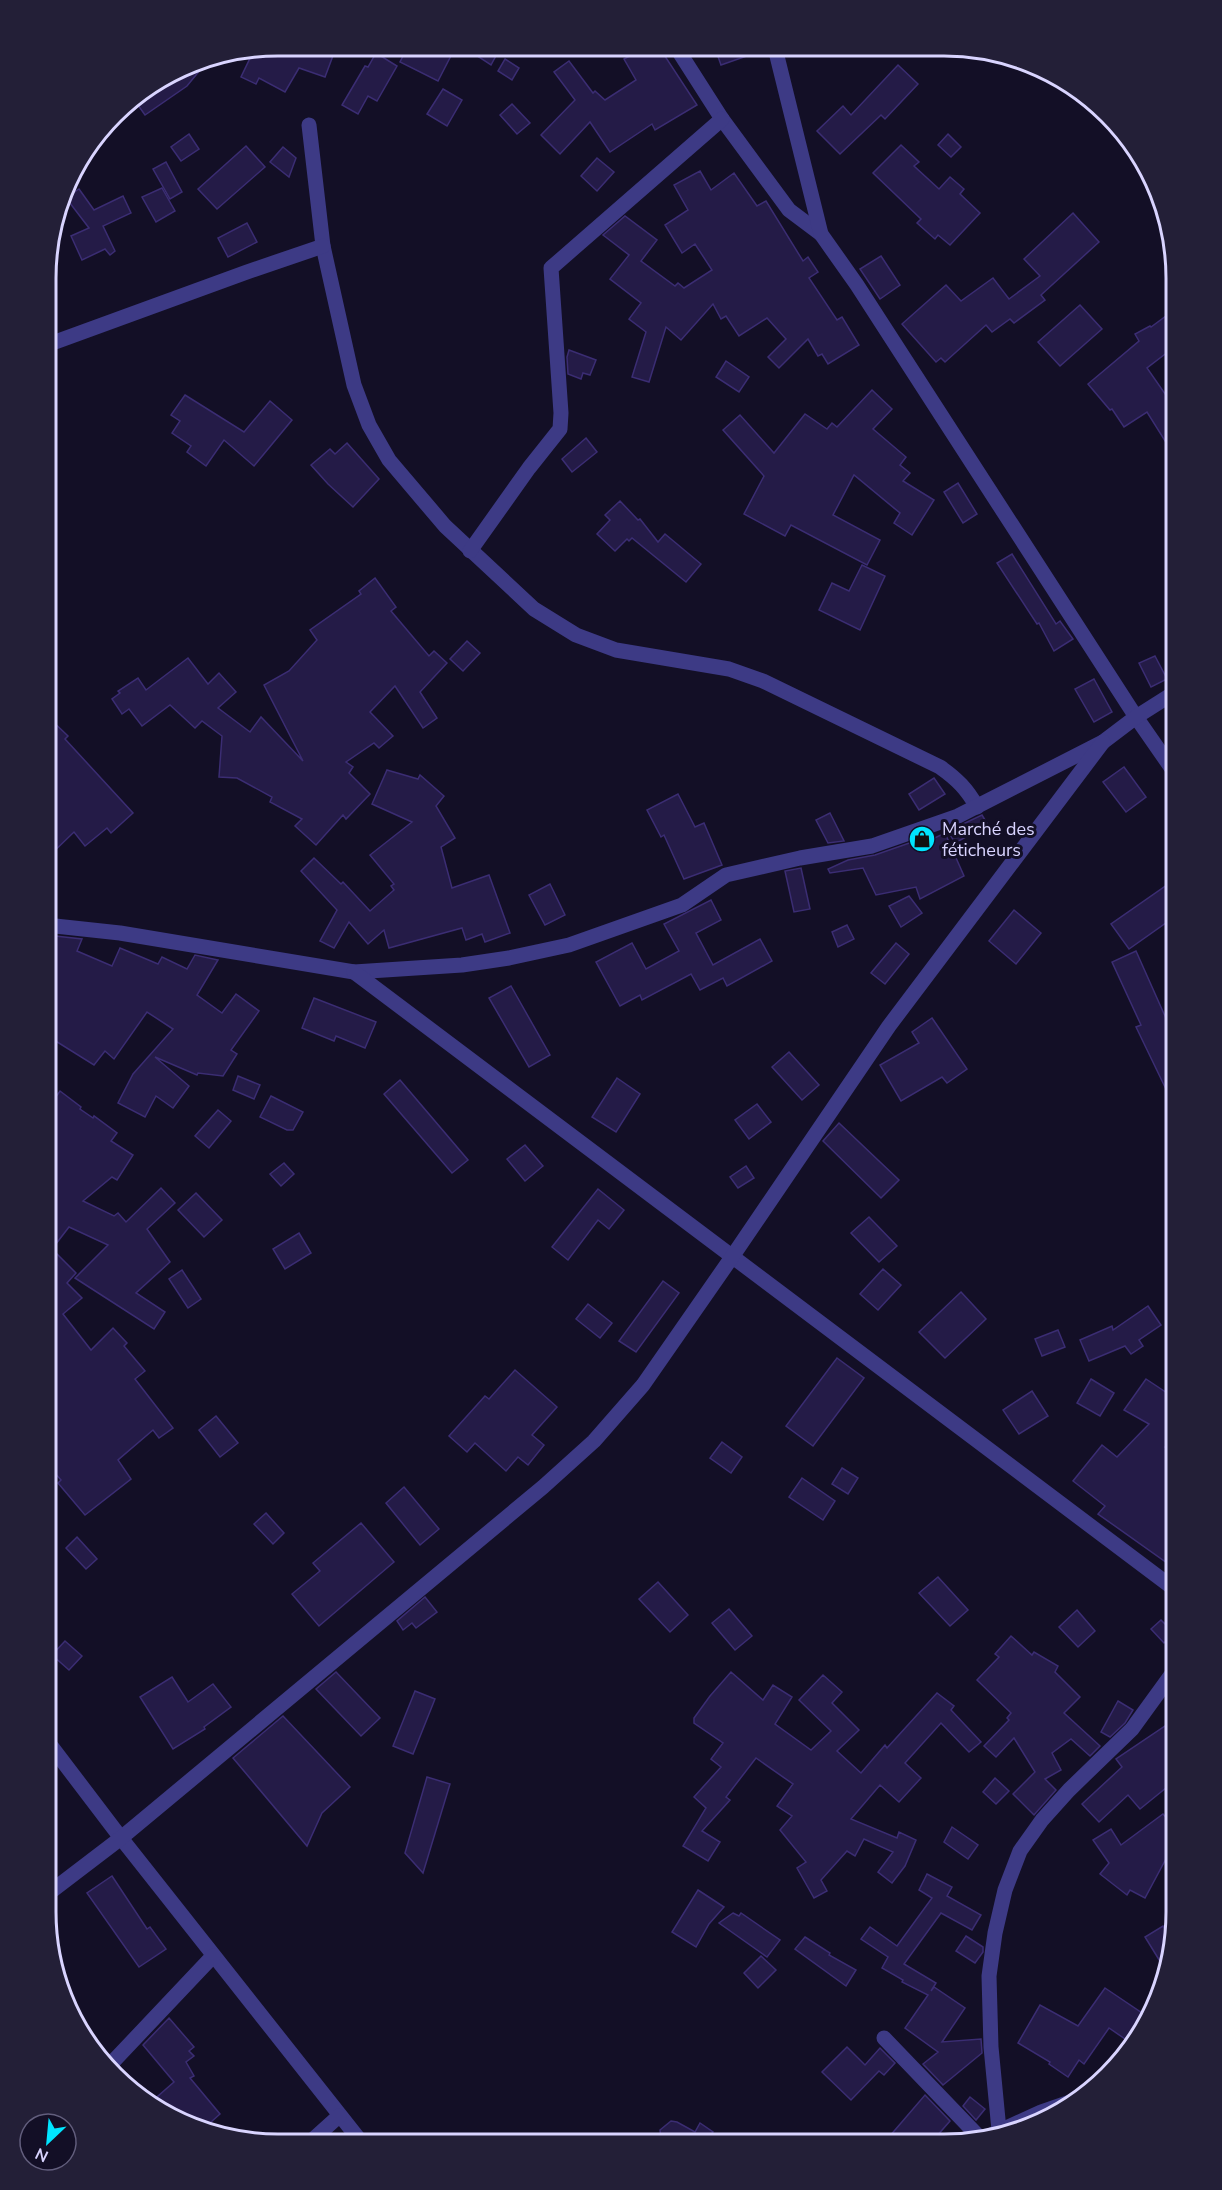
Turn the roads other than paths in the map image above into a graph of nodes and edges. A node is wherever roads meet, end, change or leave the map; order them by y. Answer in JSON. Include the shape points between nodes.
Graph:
{"nodes":[{"id":1,"x":682,"y":56,"type":"edge"},
{"id":2,"x":777,"y":56,"type":"edge"},
{"id":3,"x":722,"y":119,"type":"junction"},
{"id":4,"x":309,"y":125,"type":"dead end"},
{"id":5,"x":821,"y":234,"type":"junction"},
{"id":6,"x":323,"y":246,"type":"junction"},
{"id":7,"x":56,"y":342,"type":"edge"},
{"id":8,"x":470,"y":551,"type":"junction"},
{"id":9,"x":1166,"y":697,"type":"edge"},
{"id":10,"x":1136,"y":717,"type":"junction"},
{"id":11,"x":1103,"y":742,"type":"junction"},
{"id":12,"x":1166,"y":760,"type":"edge"},
{"id":13,"x":976,"y":807,"type":"junction"},
{"id":14,"x":56,"y":926,"type":"edge"},
{"id":15,"x":354,"y":972,"type":"junction"},
{"id":16,"x":732,"y":1257,"type":"junction"},
{"id":17,"x":1166,"y":1583,"type":"edge"},
{"id":18,"x":1166,"y":1682,"type":"edge"},
{"id":19,"x":56,"y":1752,"type":"edge"},
{"id":20,"x":121,"y":1838,"type":"junction"},
{"id":21,"x":56,"y":1888,"type":"edge"},
{"id":22,"x":213,"y":1956,"type":"junction"},
{"id":23,"x":884,"y":2038,"type":"dead end"},
{"id":24,"x":113,"y":2061,"type":"edge"},
{"id":25,"x":339,"y":2116,"type":"junction"},
{"id":26,"x":994,"y":2129,"type":"edge"},
{"id":27,"x":975,"y":2133,"type":"edge"},
{"id":28,"x":319,"y":2134,"type":"edge"},
{"id":29,"x":354,"y":2134,"type":"edge"}],
"edges":[{"from":1,"to":3,"type":"street"},
{"from":2,"to":5,"type":"street"},
{"from":3,"to":5,"type":"street","via":[[789,210]]},
{"from":3,"to":8,"type":"street","via":[[551,268],[560,429]]},
{"from":4,"to":6,"type":"street"},
{"from":5,"to":10,"type":"street"},
{"from":6,"to":7,"type":"street"},
{"from":6,"to":8,"type":"street","via":[[354,385],[369,425],[389,460]]},
{"from":8,"to":13,"type":"street","via":[[534,609],[576,635],[616,650],[729,669],[763,681],[940,767],[968,790]]},
{"from":9,"to":10,"type":"street"},
{"from":10,"to":11,"type":"street"},
{"from":10,"to":12,"type":"street"},
{"from":11,"to":13,"type":"street"},
{"from":11,"to":16,"type":"street","via":[[889,1026]]},
{"from":13,"to":15,"type":"street","via":[[872,846],[726,875],[682,905],[569,945],[462,965]]},
{"from":14,"to":15,"type":"street"},
{"from":15,"to":16,"type":"street"},
{"from":16,"to":17,"type":"street"},
{"from":16,"to":20,"type":"street","via":[[643,1385],[594,1441]]},
{"from":18,"to":26,"type":"street","via":[[1132,1729],[1042,1820],[1020,1851],[1008,1880],[989,1976]]},
{"from":19,"to":20,"type":"street"},
{"from":20,"to":21,"type":"street"},
{"from":20,"to":22,"type":"street"},
{"from":22,"to":24,"type":"street"},
{"from":22,"to":25,"type":"street"},
{"from":23,"to":27,"type":"street"},
{"from":25,"to":28,"type":"street"},
{"from":25,"to":29,"type":"street"}]}
